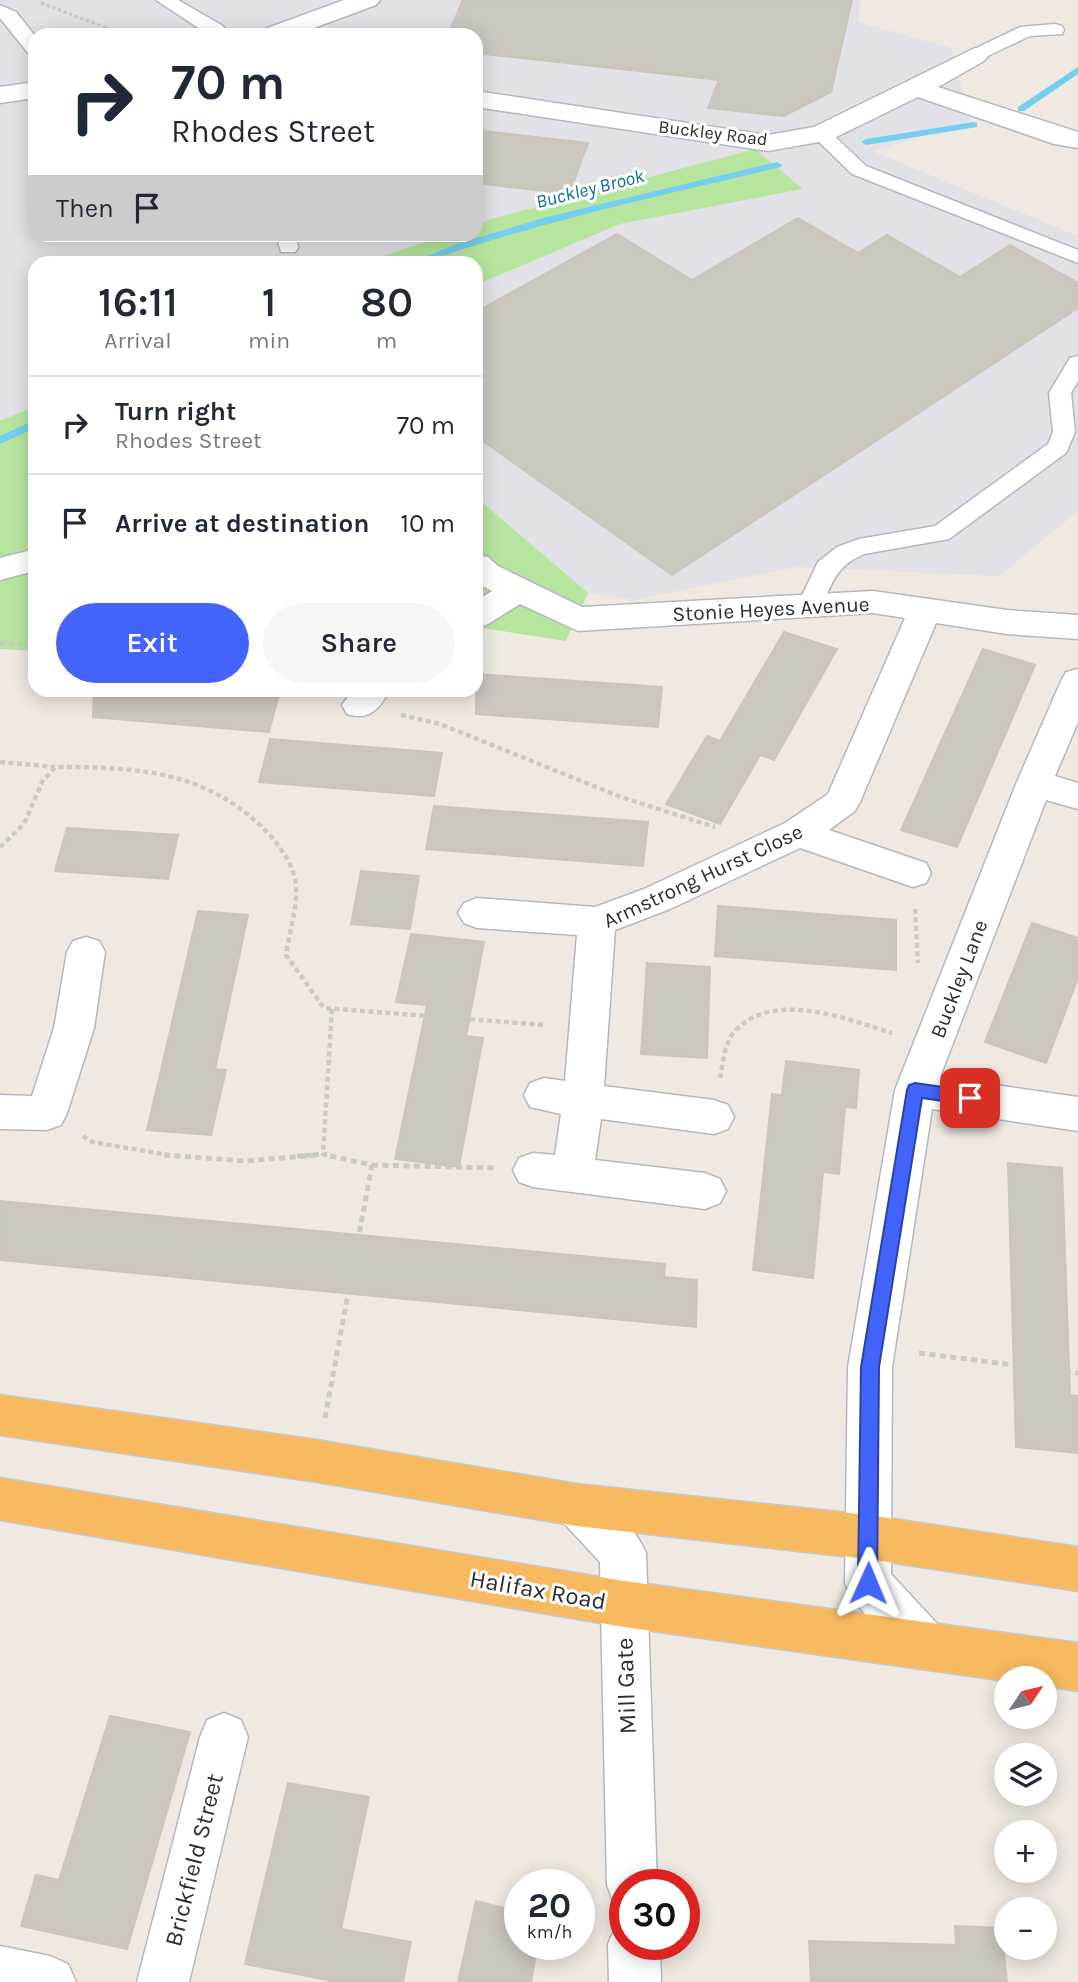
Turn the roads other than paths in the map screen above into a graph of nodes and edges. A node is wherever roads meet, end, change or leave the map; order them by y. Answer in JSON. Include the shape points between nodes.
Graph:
{"nodes":[{"id":1,"x":165,"y":0,"type":"edge"},
{"id":2,"x":367,"y":0,"type":"edge"},
{"id":3,"x":0,"y":10,"type":"edge"},
{"id":4,"x":213,"y":28,"type":"edge"},
{"id":5,"x":290,"y":28,"type":"edge"},
{"id":6,"x":1055,"y":30,"type":"dead end"},
{"id":7,"x":28,"y":40,"type":"edge"},
{"id":8,"x":975,"y":56,"type":"joint"},
{"id":9,"x":916,"y":88,"type":"junction"},
{"id":10,"x":28,"y":91,"type":"edge"},
{"id":11,"x":0,"y":95,"type":"edge"},
{"id":12,"x":483,"y":100,"type":"edge"},
{"id":13,"x":821,"y":134,"type":"junction"},
{"id":14,"x":1078,"y":140,"type":"edge"},
{"id":15,"x":1078,"y":257,"type":"edge"},
{"id":16,"x":1078,"y":363,"type":"edge"},
{"id":17,"x":28,"y":562,"type":"edge"},
{"id":18,"x":0,"y":569,"type":"edge"},
{"id":19,"x":483,"y":571,"type":"edge"},
{"id":20,"x":518,"y":590,"type":"junction"},
{"id":21,"x":809,"y":606,"type":"junction"},
{"id":22,"x":925,"y":610,"type":"junction"},
{"id":23,"x":483,"y":612,"type":"edge"},
{"id":24,"x":1078,"y":627,"type":"edge"},
{"id":25,"x":1074,"y":701,"type":"edge"},
{"id":26,"x":1034,"y":785,"type":"junction"},
{"id":27,"x":1078,"y":796,"type":"edge"},
{"id":28,"x":798,"y":833,"type":"junction"},
{"id":29,"x":913,"y":873,"type":"road end"},
{"id":30,"x":477,"y":913,"type":"dead end"},
{"id":31,"x":597,"y":922,"type":"junction"},
{"id":32,"x":86,"y":952,"type":"dead end"},
{"id":33,"x":915,"y":1090,"type":"junction"},
{"id":34,"x":564,"y":1097,"type":"junction"},
{"id":35,"x":0,"y":1112,"type":"edge"},
{"id":36,"x":1078,"y":1114,"type":"edge"},
{"id":37,"x":715,"y":1117,"type":"road end"},
{"id":38,"x":533,"y":1170,"type":"road end"},
{"id":39,"x":573,"y":1174,"type":"junction"},
{"id":40,"x":705,"y":1191,"type":"dead end"},
{"id":41,"x":0,"y":1415,"type":"edge"},
{"id":42,"x":0,"y":1499,"type":"edge"},
{"id":43,"x":577,"y":1505,"type":"junction"},
{"id":44,"x":868,"y":1537,"type":"junction"},
{"id":45,"x":1078,"y":1569,"type":"edge"},
{"id":46,"x":624,"y":1604,"type":"junction"},
{"id":47,"x":924,"y":1644,"type":"junction"},
{"id":48,"x":1078,"y":1667,"type":"edge"},
{"id":49,"x":224,"y":1737,"type":"dead end"},
{"id":50,"x":632,"y":1869,"type":"edge"},
{"id":51,"x":634,"y":1960,"type":"edge"},
{"id":52,"x":0,"y":1972,"type":"edge"},
{"id":53,"x":50,"y":1982,"type":"edge"},
{"id":54,"x":163,"y":1982,"type":"edge"},
{"id":55,"x":635,"y":1982,"type":"edge"}],
"edges":[{"from":1,"to":4,"type":"lane"},
{"from":2,"to":5,"type":"street"},
{"from":3,"to":7,"type":"lane"},
{"from":6,"to":8,"type":"lane","via":[[1027,31]]},
{"from":8,"to":9,"type":"street","name":"Buckley Road"},
{"from":9,"to":13,"type":"street","name":"Buckley Road"},
{"from":9,"to":14,"type":"street"},
{"from":10,"to":11,"type":"street"},
{"from":12,"to":13,"type":"street","name":"Buckley Road","via":[[768,143]]},
{"from":13,"to":15,"type":"lane","via":[[859,170]]},
{"from":16,"to":21,"type":"lane","via":[[1060,393],[1064,432],[1058,448],[941,533],[845,553],[826,568]]},
{"from":17,"to":18,"type":"street"},
{"from":19,"to":20,"type":"street","name":"Stonie Heyes Avenue"},
{"from":20,"to":21,"type":"street","name":"Stonie Heyes Avenue","via":[[578,619]]},
{"from":20,"to":23,"type":"street"},
{"from":21,"to":22,"type":"street","name":"Stonie Heyes Avenue","via":[[873,602]]},
{"from":22,"to":24,"type":"street","name":"Stonie Heyes Avenue"},
{"from":22,"to":28,"type":"street","name":"Armstrong Hurst Close","via":[[842,802]]},
{"from":25,"to":26,"type":"street","name":"Buckley Lane"},
{"from":26,"to":27,"type":"street"},
{"from":26,"to":33,"type":"street","name":"Buckley Lane"},
{"from":28,"to":29,"type":"street"},
{"from":28,"to":31,"type":"street","name":"Armstrong Hurst Close"},
{"from":30,"to":31,"type":"street"},
{"from":31,"to":34,"type":"street","name":"Armstrong Hurst Close","via":[[587,1028]]},
{"from":32,"to":35,"type":"street","via":[[75,1028],[47,1113]]},
{"from":33,"to":36,"type":"street"},
{"from":33,"to":44,"type":"street","name":"Buckley Lane","via":[[870,1367]]},
{"from":34,"to":37,"type":"street"},
{"from":34,"to":39,"type":"street","name":"Armstrong Hurst Close"},
{"from":38,"to":39,"type":"street"},
{"from":39,"to":40,"type":"street"},
{"from":41,"to":43,"type":"highway"},
{"from":42,"to":46,"type":"highway","name":"Halifax Road"},
{"from":43,"to":44,"type":"highway"},
{"from":43,"to":46,"type":"street","name":"Mill Gate","via":[[624,1553]]},
{"from":44,"to":45,"type":"highway"},
{"from":44,"to":47,"type":"street","name":"Buckley Lane","via":[[868,1583]]},
{"from":46,"to":47,"type":"highway","name":"Halifax Road"},
{"from":46,"to":50,"type":"street","name":"Mill Gate"},
{"from":47,"to":48,"type":"highway","name":"Halifax Road"},
{"from":49,"to":54,"type":"street","name":"Brickfield Street"},
{"from":51,"to":55,"type":"street"},
{"from":52,"to":53,"type":"street"}]}
